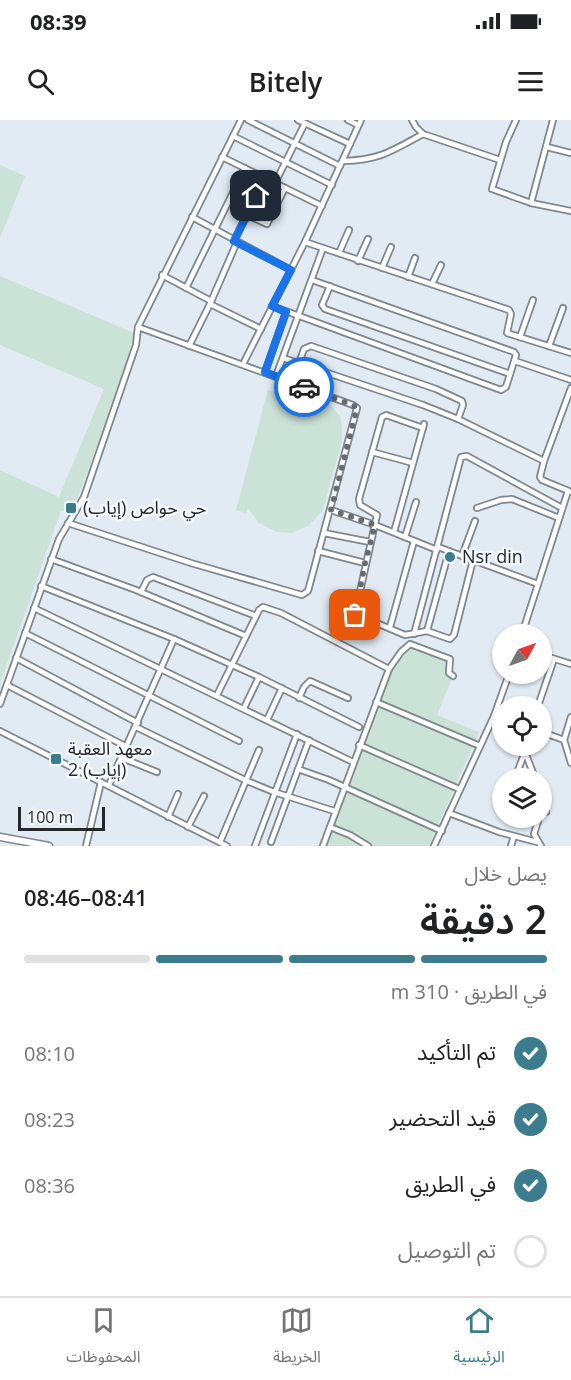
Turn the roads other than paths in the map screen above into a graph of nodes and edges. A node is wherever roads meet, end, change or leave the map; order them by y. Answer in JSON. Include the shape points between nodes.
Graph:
{"nodes":[{"id":1,"x":241,"y":120,"type":"edge"},
{"id":2,"x":248,"y":120,"type":"edge"},
{"id":3,"x":298,"y":120,"type":"edge"},
{"id":4,"x":313,"y":120,"type":"edge"},
{"id":5,"x":348,"y":120,"type":"edge"},
{"id":6,"x":412,"y":120,"type":"edge"},
{"id":7,"x":516,"y":120,"type":"edge"},
{"id":8,"x":553,"y":120,"type":"edge"},
{"id":9,"x":305,"y":123,"type":"junction"},
{"id":10,"x":360,"y":123,"type":"edge"},
{"id":11,"x":311,"y":126,"type":"junction"},
{"id":12,"x":423,"y":134,"type":"junction"},
{"id":13,"x":233,"y":136,"type":"junction"},
{"id":14,"x":294,"y":144,"type":"junction"},
{"id":15,"x":350,"y":144,"type":"junction"},
{"id":16,"x":547,"y":147,"type":"junction"},
{"id":17,"x":571,"y":153,"type":"edge"},
{"id":18,"x":222,"y":157,"type":"junction"},
{"id":19,"x":500,"y":160,"type":"junction"},
{"id":20,"x":285,"y":163,"type":"junction"},
{"id":21,"x":341,"y":163,"type":"junction"},
{"id":22,"x":245,"y":168,"type":"junction"},
{"id":23,"x":266,"y":178,"type":"junction"},
{"id":24,"x":275,"y":183,"type":"junction"},
{"id":25,"x":332,"y":185,"type":"junction"},
{"id":26,"x":285,"y":188,"type":"junction"},
{"id":27,"x":531,"y":203,"type":"junction"},
{"id":28,"x":321,"y":206,"type":"junction"},
{"id":29,"x":571,"y":211,"type":"edge"},
{"id":30,"x":247,"y":215,"type":"junction"},
{"id":31,"x":192,"y":218,"type":"junction"},
{"id":32,"x":215,"y":230,"type":"junction"},
{"id":33,"x":349,"y":230,"type":"dead end"},
{"id":34,"x":368,"y":239,"type":"dead end"},
{"id":35,"x":235,"y":241,"type":"junction"},
{"id":36,"x":305,"y":242,"type":"junction"},
{"id":37,"x":391,"y":247,"type":"dead end"},
{"id":38,"x":323,"y":248,"type":"junction"},
{"id":39,"x":339,"y":253,"type":"junction"},
{"id":40,"x":416,"y":258,"type":"dead end"},
{"id":41,"x":358,"y":261,"type":"junction"},
{"id":42,"x":441,"y":265,"type":"dead end"},
{"id":43,"x":382,"y":268,"type":"junction"},
{"id":44,"x":291,"y":270,"type":"junction"},
{"id":45,"x":162,"y":275,"type":"junction"},
{"id":46,"x":408,"y":277,"type":"junction"},
{"id":47,"x":312,"y":280,"type":"junction"},
{"id":48,"x":432,"y":284,"type":"junction"},
{"id":49,"x":330,"y":286,"type":"junction"},
{"id":50,"x":186,"y":288,"type":"junction"},
{"id":51,"x":534,"y":300,"type":"dead end"},
{"id":52,"x":211,"y":302,"type":"junction"},
{"id":53,"x":272,"y":306,"type":"junction"},
{"id":54,"x":563,"y":308,"type":"dead end"},
{"id":55,"x":286,"y":312,"type":"junction"},
{"id":56,"x":299,"y":316,"type":"junction"},
{"id":57,"x":138,"y":327,"type":"junction"},
{"id":58,"x":261,"y":329,"type":"junction"},
{"id":59,"x":520,"y":337,"type":"junction"},
{"id":60,"x":189,"y":346,"type":"junction"},
{"id":61,"x":549,"y":346,"type":"junction"},
{"id":62,"x":571,"y":353,"type":"edge"},
{"id":63,"x":283,"y":358,"type":"junction"},
{"id":64,"x":515,"y":362,"type":"junction"},
{"id":65,"x":299,"y":363,"type":"junction"},
{"id":66,"x":243,"y":364,"type":"junction"},
{"id":67,"x":265,"y":372,"type":"junction"},
{"id":68,"x":510,"y":374,"type":"junction"},
{"id":69,"x":276,"y":376,"type":"junction"},
{"id":70,"x":571,"y":380,"type":"edge"},
{"id":71,"x":571,"y":388,"type":"edge"},
{"id":72,"x":458,"y":419,"type":"junction"},
{"id":73,"x":372,"y":452,"type":"junction"},
{"id":74,"x":544,"y":461,"type":"junction"},
{"id":75,"x":413,"y":463,"type":"junction"},
{"id":76,"x":570,"y":491,"type":"edge"},
{"id":77,"x":416,"y":502,"type":"dead end"},
{"id":78,"x":477,"y":508,"type":"dead end"},
{"id":79,"x":562,"y":508,"type":"junction"},
{"id":80,"x":331,"y":510,"type":"junction"},
{"id":81,"x":559,"y":518,"type":"junction"},
{"id":82,"x":475,"y":521,"type":"dead end"},
{"id":83,"x":68,"y":523,"type":"junction"},
{"id":84,"x":375,"y":525,"type":"junction"},
{"id":85,"x":394,"y":532,"type":"junction"},
{"id":86,"x":324,"y":533,"type":"junction"},
{"id":87,"x":405,"y":537,"type":"junction"},
{"id":88,"x":414,"y":541,"type":"junction"},
{"id":89,"x":370,"y":542,"type":"junction"},
{"id":90,"x":438,"y":548,"type":"junction"},
{"id":91,"x":318,"y":551,"type":"junction"},
{"id":92,"x":449,"y":552,"type":"junction"},
{"id":93,"x":462,"y":556,"type":"junction"},
{"id":94,"x":51,"y":559,"type":"junction"},
{"id":95,"x":473,"y":560,"type":"junction"},
{"id":96,"x":365,"y":563,"type":"junction"},
{"id":97,"x":538,"y":584,"type":"junction"},
{"id":98,"x":41,"y":586,"type":"junction"},
{"id":99,"x":141,"y":592,"type":"junction"},
{"id":100,"x":34,"y":608,"type":"junction"},
{"id":101,"x":256,"y":616,"type":"junction"},
{"id":102,"x":525,"y":624,"type":"edge"},
{"id":103,"x":390,"y":627,"type":"junction"},
{"id":104,"x":427,"y":631,"type":"junction"},
{"id":105,"x":25,"y":633,"type":"junction"},
{"id":106,"x":414,"y":634,"type":"junction"},
{"id":107,"x":246,"y":636,"type":"junction"},
{"id":108,"x":174,"y":639,"type":"junction"},
{"id":109,"x":16,"y":658,"type":"junction"},
{"id":110,"x":554,"y":659,"type":"joint"},
{"id":111,"x":571,"y":664,"type":"edge"},
{"id":112,"x":233,"y":665,"type":"junction"},
{"id":113,"x":161,"y":669,"type":"junction"},
{"id":114,"x":389,"y":669,"type":"junction"},
{"id":115,"x":453,"y":676,"type":"dead end"},
{"id":116,"x":259,"y":677,"type":"junction"},
{"id":117,"x":7,"y":685,"type":"junction"},
{"id":118,"x":282,"y":688,"type":"junction"},
{"id":119,"x":150,"y":695,"type":"junction"},
{"id":120,"x":217,"y":695,"type":"junction"},
{"id":121,"x":541,"y":696,"type":"edge"},
{"id":122,"x":299,"y":698,"type":"junction"},
{"id":123,"x":348,"y":698,"type":"dead end"},
{"id":124,"x":376,"y":702,"type":"junction"},
{"id":125,"x":0,"y":704,"type":"edge"},
{"id":126,"x":244,"y":708,"type":"junction"},
{"id":127,"x":571,"y":717,"type":"edge"},
{"id":128,"x":267,"y":720,"type":"junction"},
{"id":129,"x":492,"y":720,"type":"edge"},
{"id":130,"x":137,"y":725,"type":"junction"},
{"id":131,"x":570,"y":726,"type":"edge"},
{"id":132,"x":359,"y":727,"type":"dead end"},
{"id":133,"x":0,"y":731,"type":"edge"},
{"id":134,"x":297,"y":734,"type":"junction"},
{"id":135,"x":552,"y":736,"type":"edge"},
{"id":136,"x":309,"y":740,"type":"junction"},
{"id":137,"x":564,"y":740,"type":"junction"},
{"id":138,"x":239,"y":741,"type":"dead end"},
{"id":139,"x":359,"y":745,"type":"junction"},
{"id":140,"x":480,"y":746,"type":"junction"},
{"id":141,"x":127,"y":747,"type":"junction"},
{"id":142,"x":259,"y":750,"type":"dead end"},
{"id":143,"x":569,"y":751,"type":"edge"},
{"id":144,"x":122,"y":758,"type":"junction"},
{"id":145,"x":353,"y":762,"type":"junction"},
{"id":146,"x":571,"y":763,"type":"edge"},
{"id":147,"x":298,"y":769,"type":"junction"},
{"id":148,"x":157,"y":772,"type":"dead end"},
{"id":149,"x":247,"y":781,"type":"junction"},
{"id":150,"x":102,"y":782,"type":"junction"},
{"id":151,"x":109,"y":785,"type":"junction"},
{"id":152,"x":345,"y":787,"type":"junction"},
{"id":153,"x":459,"y":789,"type":"junction"},
{"id":154,"x":274,"y":792,"type":"junction"},
{"id":155,"x":178,"y":794,"type":"dead end"},
{"id":156,"x":288,"y":795,"type":"junction"},
{"id":157,"x":204,"y":796,"type":"dead end"},
{"id":158,"x":334,"y":811,"type":"junction"},
{"id":159,"x":449,"y":813,"type":"junction"},
{"id":160,"x":168,"y":817,"type":"junction"},
{"id":161,"x":188,"y":827,"type":"junction"},
{"id":162,"x":330,"y":827,"type":"junction"},
{"id":163,"x":536,"y":828,"type":"edge"},
{"id":164,"x":442,"y":831,"type":"junction"},
{"id":165,"x":514,"y":836,"type":"junction"},
{"id":166,"x":0,"y":837,"type":"edge"},
{"id":167,"x":220,"y":842,"type":"junction"},
{"id":168,"x":271,"y":842,"type":"dead end"},
{"id":169,"x":20,"y":843,"type":"edge"},
{"id":170,"x":539,"y":844,"type":"edge"},
{"id":171,"x":50,"y":846,"type":"edge"},
{"id":172,"x":86,"y":846,"type":"edge"},
{"id":173,"x":227,"y":846,"type":"edge"},
{"id":174,"x":255,"y":846,"type":"edge"},
{"id":175,"x":323,"y":846,"type":"edge"},
{"id":176,"x":368,"y":846,"type":"edge"},
{"id":177,"x":434,"y":846,"type":"edge"},
{"id":178,"x":511,"y":846,"type":"edge"}],
"edges":[{"from":1,"to":13,"type":"street"},
{"from":2,"to":14,"type":"street"},
{"from":3,"to":9,"type":"street"},
{"from":4,"to":11,"type":"street"},
{"from":5,"to":10,"type":"street"},
{"from":6,"to":12,"type":"street"},
{"from":7,"to":19,"type":"street"},
{"from":8,"to":16,"type":"street"},
{"from":9,"to":11,"type":"street"},
{"from":9,"to":14,"type":"street"},
{"from":10,"to":15,"type":"street"},
{"from":11,"to":15,"type":"street"},
{"from":12,"to":19,"type":"street"},
{"from":12,"to":21,"type":"street","via":[[381,157]]},
{"from":13,"to":18,"type":"street"},
{"from":13,"to":20,"type":"street"},
{"from":14,"to":20,"type":"street"},
{"from":14,"to":21,"type":"street"},
{"from":15,"to":21,"type":"street"},
{"from":16,"to":17,"type":"street"},
{"from":16,"to":27,"type":"street"},
{"from":18,"to":22,"type":"street"},
{"from":18,"to":31,"type":"street"},
{"from":19,"to":27,"type":"street","via":[[493,190]]},
{"from":20,"to":24,"type":"street"},
{"from":20,"to":25,"type":"street"},
{"from":21,"to":25,"type":"street"},
{"from":22,"to":23,"type":"street"},
{"from":22,"to":32,"type":"street"},
{"from":23,"to":24,"type":"street"},
{"from":23,"to":30,"type":"street"},
{"from":24,"to":26,"type":"street"},
{"from":25,"to":28,"type":"street"},
{"from":26,"to":28,"type":"street"},
{"from":26,"to":30,"type":"street","via":[[269,223]]},
{"from":27,"to":29,"type":"street"},
{"from":28,"to":36,"type":"street"},
{"from":30,"to":35,"type":"street"},
{"from":31,"to":32,"type":"street"},
{"from":31,"to":45,"type":"street"},
{"from":32,"to":35,"type":"street"},
{"from":32,"to":50,"type":"street"},
{"from":33,"to":39,"type":"street"},
{"from":34,"to":41,"type":"street"},
{"from":35,"to":44,"type":"street"},
{"from":35,"to":52,"type":"street"},
{"from":36,"to":38,"type":"street"},
{"from":36,"to":44,"type":"street"},
{"from":37,"to":43,"type":"street"},
{"from":38,"to":39,"type":"street"},
{"from":38,"to":47,"type":"street"},
{"from":39,"to":41,"type":"street"},
{"from":40,"to":46,"type":"street"},
{"from":41,"to":43,"type":"street"},
{"from":42,"to":48,"type":"street"},
{"from":43,"to":46,"type":"street"},
{"from":44,"to":53,"type":"street"},
{"from":45,"to":50,"type":"street"},
{"from":45,"to":57,"type":"street"},
{"from":46,"to":48,"type":"street"},
{"from":47,"to":49,"type":"street"},
{"from":47,"to":56,"type":"street"},
{"from":48,"to":59,"type":"street","via":[[509,310],[506,331]]},
{"from":49,"to":64,"type":"street","via":[[514,352]]},
{"from":49,"to":68,"type":"street","via":[[322,305],[325,309]]},
{"from":50,"to":52,"type":"street"},
{"from":51,"to":59,"type":"street"},
{"from":52,"to":58,"type":"street"},
{"from":52,"to":60,"type":"street"},
{"from":53,"to":55,"type":"street"},
{"from":53,"to":58,"type":"street"},
{"from":54,"to":61,"type":"street"},
{"from":55,"to":56,"type":"street"},
{"from":55,"to":67,"type":"street"},
{"from":56,"to":63,"type":"street"},
{"from":56,"to":68,"type":"street","via":[[501,390]]},
{"from":57,"to":60,"type":"street"},
{"from":57,"to":83,"type":"street","via":[[136,345],[84,496]]},
{"from":58,"to":66,"type":"street"},
{"from":59,"to":61,"type":"street"},
{"from":60,"to":66,"type":"street"},
{"from":61,"to":62,"type":"street"},
{"from":63,"to":65,"type":"street"},
{"from":63,"to":69,"type":"street"},
{"from":64,"to":68,"type":"street"},
{"from":64,"to":70,"type":"street"},
{"from":65,"to":72,"type":"street"},
{"from":65,"to":72,"type":"street","via":[[304,349],[311,346],[436,389],[462,401]]},
{"from":66,"to":67,"type":"street"},
{"from":67,"to":69,"type":"street"},
{"from":69,"to":80,"type":"street","via":[[357,408]]},
{"from":71,"to":74,"type":"street"},
{"from":72,"to":74,"type":"street"},
{"from":73,"to":75,"type":"street"},
{"from":73,"to":75,"type":"street","via":[[383,415],[424,426]]},
{"from":73,"to":84,"type":"street","via":[[359,501],[376,513]]},
{"from":74,"to":76,"type":"street","via":[[541,479]]},
{"from":75,"to":85,"type":"street"},
{"from":76,"to":79,"type":"street"},
{"from":77,"to":87,"type":"street"},
{"from":78,"to":81,"type":"street","via":[[512,499]]},
{"from":79,"to":81,"type":"street"},
{"from":79,"to":90,"type":"street","via":[[463,456]]},
{"from":80,"to":84,"type":"street"},
{"from":80,"to":86,"type":"street"},
{"from":81,"to":97,"type":"street"},
{"from":82,"to":93,"type":"street"},
{"from":83,"to":91,"type":"street","via":[[302,595],[308,591]]},
{"from":83,"to":94,"type":"street"},
{"from":84,"to":85,"type":"street"},
{"from":84,"to":89,"type":"street"},
{"from":85,"to":87,"type":"street"},
{"from":86,"to":89,"type":"street"},
{"from":86,"to":91,"type":"street"},
{"from":87,"to":88,"type":"street"},
{"from":88,"to":90,"type":"street"},
{"from":88,"to":103,"type":"street"},
{"from":89,"to":96,"type":"street"},
{"from":90,"to":92,"type":"street"},
{"from":90,"to":106,"type":"street"},
{"from":91,"to":96,"type":"street"},
{"from":92,"to":93,"type":"street"},
{"from":92,"to":104,"type":"street"},
{"from":93,"to":95,"type":"street"},
{"from":94,"to":98,"type":"street"},
{"from":94,"to":99,"type":"street"},
{"from":95,"to":97,"type":"street"},
{"from":95,"to":104,"type":"street","via":[[453,636],[449,639]]},
{"from":96,"to":103,"type":"street","via":[[355,614]]},
{"from":97,"to":102,"type":"street"},
{"from":98,"to":100,"type":"street"},
{"from":98,"to":108,"type":"street"},
{"from":99,"to":101,"type":"street","via":[[153,577]]},
{"from":99,"to":107,"type":"street"},
{"from":100,"to":105,"type":"street"},
{"from":100,"to":113,"type":"street"},
{"from":101,"to":107,"type":"street"},
{"from":101,"to":114,"type":"street","via":[[263,607],[281,613]]},
{"from":103,"to":106,"type":"street","via":[[405,635]]},
{"from":104,"to":106,"type":"street"},
{"from":105,"to":109,"type":"street"},
{"from":105,"to":119,"type":"street"},
{"from":107,"to":112,"type":"street"},
{"from":108,"to":112,"type":"street"},
{"from":108,"to":113,"type":"street"},
{"from":109,"to":117,"type":"street"},
{"from":109,"to":130,"type":"street"},
{"from":110,"to":111,"type":"street"},
{"from":110,"to":121,"type":"street"},
{"from":112,"to":116,"type":"street"},
{"from":112,"to":120,"type":"street"},
{"from":113,"to":119,"type":"street"},
{"from":113,"to":120,"type":"street"},
{"from":114,"to":115,"type":"street","via":[[410,644],[450,659],[449,673]]},
{"from":114,"to":124,"type":"street"},
{"from":116,"to":118,"type":"street"},
{"from":116,"to":126,"type":"street"},
{"from":117,"to":125,"type":"street"},
{"from":117,"to":141,"type":"street"},
{"from":118,"to":122,"type":"street"},
{"from":118,"to":128,"type":"street"},
{"from":119,"to":130,"type":"street"},
{"from":119,"to":138,"type":"street"},
{"from":120,"to":126,"type":"street"},
{"from":122,"to":123,"type":"street","via":[[310,681]]},
{"from":122,"to":132,"type":"street"},
{"from":124,"to":139,"type":"street"},
{"from":124,"to":140,"type":"street"},
{"from":126,"to":128,"type":"street"},
{"from":127,"to":131,"type":"street"},
{"from":128,"to":134,"type":"street"},
{"from":129,"to":140,"type":"street"},
{"from":130,"to":141,"type":"street"},
{"from":130,"to":149,"type":"street"},
{"from":131,"to":137,"type":"street"},
{"from":133,"to":150,"type":"street"},
{"from":134,"to":136,"type":"street"},
{"from":134,"to":154,"type":"street"},
{"from":135,"to":137,"type":"street"},
{"from":136,"to":145,"type":"street"},
{"from":136,"to":147,"type":"street"},
{"from":137,"to":143,"type":"street"},
{"from":139,"to":145,"type":"street"},
{"from":139,"to":153,"type":"street"},
{"from":140,"to":153,"type":"street"},
{"from":141,"to":144,"type":"street"},
{"from":142,"to":149,"type":"street"},
{"from":143,"to":146,"type":"street"},
{"from":144,"to":148,"type":"street"},
{"from":144,"to":151,"type":"street"},
{"from":145,"to":152,"type":"street"},
{"from":147,"to":152,"type":"street"},
{"from":147,"to":156,"type":"street"},
{"from":149,"to":154,"type":"street"},
{"from":149,"to":167,"type":"street"},
{"from":150,"to":151,"type":"street"},
{"from":150,"to":172,"type":"street"},
{"from":151,"to":160,"type":"street"},
{"from":152,"to":158,"type":"street"},
{"from":152,"to":164,"type":"street"},
{"from":153,"to":159,"type":"street"},
{"from":154,"to":156,"type":"street"},
{"from":154,"to":174,"type":"street"},
{"from":155,"to":160,"type":"street"},
{"from":156,"to":158,"type":"street"},
{"from":156,"to":168,"type":"street"},
{"from":157,"to":161,"type":"street"},
{"from":158,"to":162,"type":"street"},
{"from":159,"to":164,"type":"street"},
{"from":159,"to":165,"type":"street"},
{"from":160,"to":161,"type":"street"},
{"from":161,"to":167,"type":"street"},
{"from":162,"to":175,"type":"street"},
{"from":162,"to":176,"type":"street"},
{"from":163,"to":170,"type":"street"},
{"from":164,"to":177,"type":"street"},
{"from":165,"to":170,"type":"street"},
{"from":165,"to":178,"type":"street"},
{"from":166,"to":169,"type":"street"},
{"from":167,"to":173,"type":"street"},
{"from":169,"to":171,"type":"street"}]}
